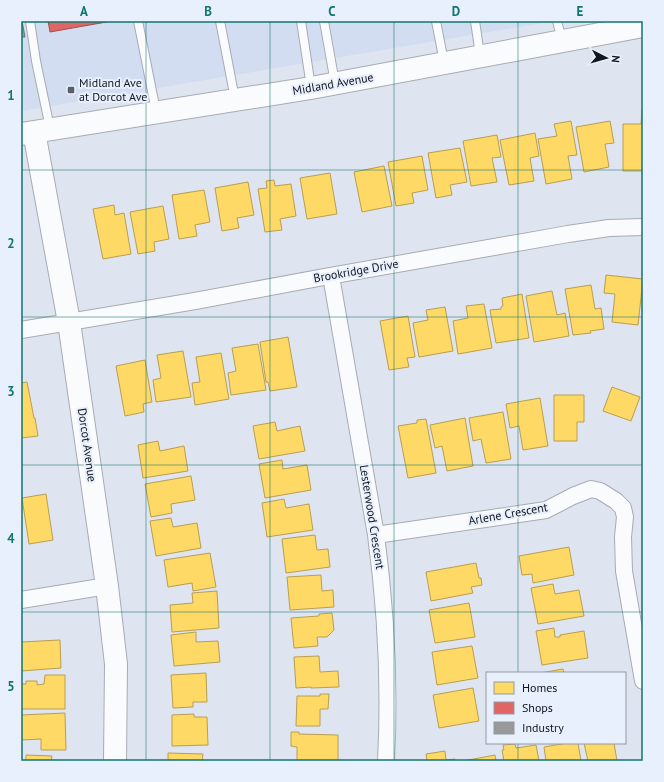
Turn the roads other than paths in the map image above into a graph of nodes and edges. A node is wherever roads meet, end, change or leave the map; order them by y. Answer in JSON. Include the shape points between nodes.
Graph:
{"nodes":[{"id":1,"x":30,"y":21,"type":"edge"},
{"id":2,"x":138,"y":21,"type":"edge"},
{"id":3,"x":220,"y":21,"type":"edge"},
{"id":4,"x":301,"y":21,"type":"edge"},
{"id":5,"x":324,"y":21,"type":"edge"},
{"id":6,"x":436,"y":21,"type":"edge"},
{"id":7,"x":475,"y":21,"type":"edge"},
{"id":8,"x":639,"y":25,"type":"edge"},
{"id":9,"x":560,"y":31,"type":"edge"},
{"id":10,"x":480,"y":56,"type":"junction"},
{"id":11,"x":444,"y":63,"type":"junction"},
{"id":12,"x":336,"y":84,"type":"junction"},
{"id":13,"x":311,"y":88,"type":"junction"},
{"id":14,"x":236,"y":100,"type":"junction"},
{"id":15,"x":157,"y":112,"type":"junction"},
{"id":16,"x":35,"y":132,"type":"edge"},
{"id":17,"x":643,"y":227,"type":"edge"},
{"id":18,"x":331,"y":276,"type":"junction"},
{"id":19,"x":69,"y":322,"type":"junction"},
{"id":20,"x":21,"y":330,"type":"edge"},
{"id":21,"x":376,"y":534,"type":"junction"},
{"id":22,"x":107,"y":586,"type":"junction"},
{"id":23,"x":21,"y":600,"type":"edge"},
{"id":24,"x":643,"y":681,"type":"edge"},
{"id":25,"x":115,"y":761,"type":"edge"},
{"id":26,"x":386,"y":761,"type":"edge"}],
"edges":[{"from":1,"to":16,"type":"lane","via":[[36,61]]},
{"from":2,"to":15,"type":"lane"},
{"from":3,"to":14,"type":"lane"},
{"from":4,"to":13,"type":"lane"},
{"from":5,"to":12,"type":"lane"},
{"from":6,"to":11,"type":"lane"},
{"from":7,"to":10,"type":"lane"},
{"from":8,"to":9,"type":"street","name":"Midland Avenue"},
{"from":9,"to":10,"type":"street","name":"Midland Avenue"},
{"from":10,"to":11,"type":"street","name":"Midland Avenue"},
{"from":11,"to":12,"type":"street","name":"Midland Avenue"},
{"from":12,"to":13,"type":"street","name":"Midland Avenue"},
{"from":13,"to":14,"type":"street","name":"Midland Avenue"},
{"from":14,"to":15,"type":"street","name":"Midland Avenue"},
{"from":15,"to":16,"type":"street","name":"Midland Avenue"},
{"from":16,"to":19,"type":"street","name":"Dorcot Avenue"},
{"from":17,"to":18,"type":"street","name":"Brookridge Drive","via":[[609,228],[568,234]]},
{"from":18,"to":19,"type":"street","name":"Brookridge Drive"},
{"from":18,"to":21,"type":"street","name":"Lesterwood Crescent"},
{"from":19,"to":20,"type":"street","name":"Brookridge Drive"},
{"from":19,"to":22,"type":"street","name":"Dorcot Avenue"},
{"from":21,"to":24,"type":"street","name":"Arlene Crescent","via":[[546,510],[591,489],[600,490],[623,508],[624,571]]},
{"from":21,"to":26,"type":"street","name":"Lesterwood Crescent","via":[[388,673]]},
{"from":22,"to":23,"type":"street"},
{"from":22,"to":25,"type":"street","name":"Dorcot Avenue","via":[[116,664]]}]}
